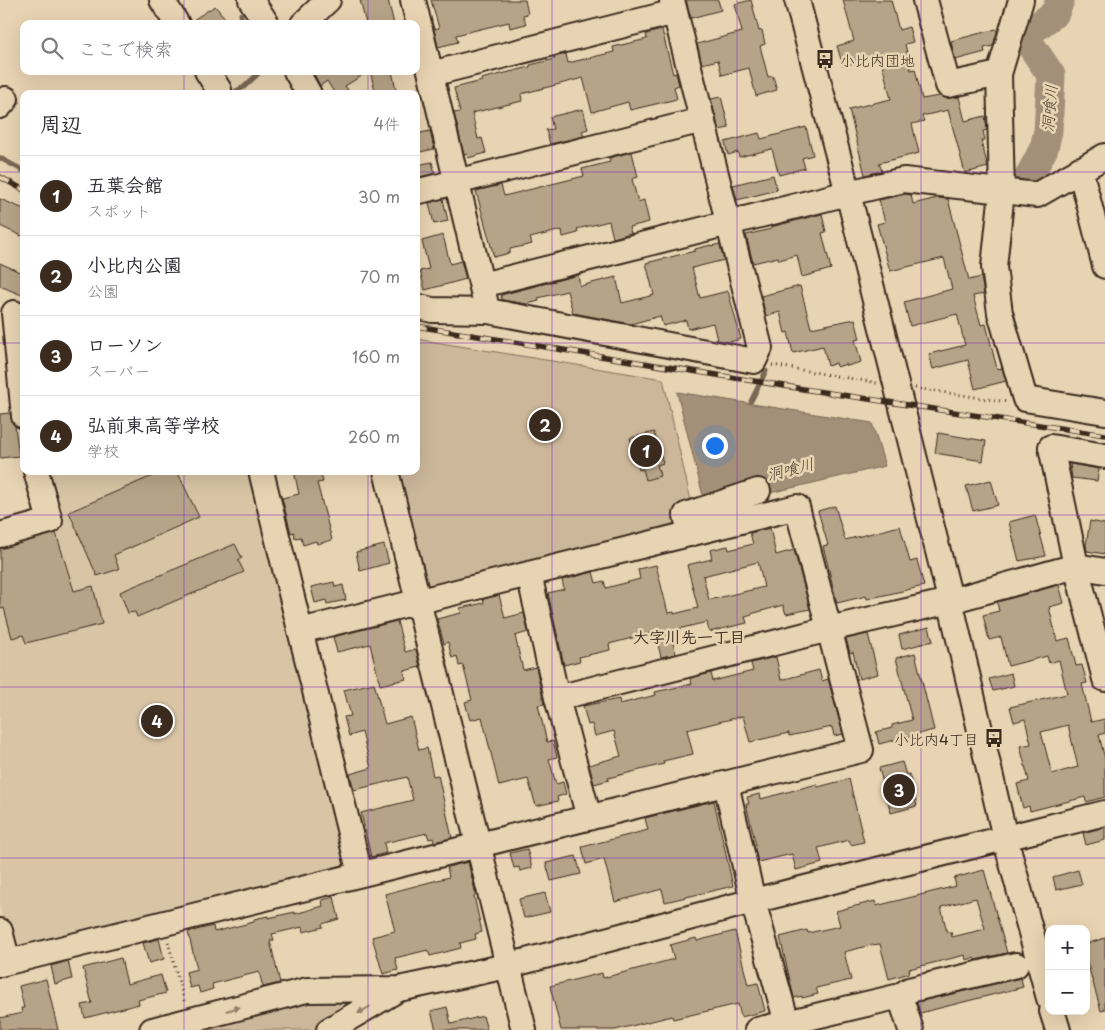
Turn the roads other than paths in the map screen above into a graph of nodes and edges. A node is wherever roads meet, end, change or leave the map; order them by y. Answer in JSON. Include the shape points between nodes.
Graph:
{"nodes":[{"id":1,"x":163,"y":0,"type":"edge"},
{"id":2,"x":251,"y":0,"type":"edge"},
{"id":3,"x":328,"y":0,"type":"edge"},
{"id":4,"x":413,"y":0,"type":"edge"},
{"id":5,"x":797,"y":0,"type":"edge"},
{"id":6,"x":925,"y":0,"type":"edge"},
{"id":7,"x":1022,"y":0,"type":"edge"},
{"id":8,"x":674,"y":6,"type":"edge"},
{"id":9,"x":175,"y":20,"type":"edge"},
{"id":10,"x":264,"y":20,"type":"edge"},
{"id":11,"x":307,"y":20,"type":"edge"},
{"id":12,"x":418,"y":20,"type":"edge"},
{"id":13,"x":420,"y":29,"type":"edge"},
{"id":14,"x":431,"y":74,"type":"junction"},
{"id":15,"x":999,"y":74,"type":"junction"},
{"id":16,"x":298,"y":75,"type":"edge"},
{"id":17,"x":307,"y":90,"type":"edge"},
{"id":18,"x":703,"y":120,"type":"junction"},
{"id":19,"x":1105,"y":156,"type":"edge"},
{"id":20,"x":1080,"y":169,"type":"junction"},
{"id":21,"x":457,"y":182,"type":"junction"},
{"id":22,"x":420,"y":191,"type":"edge"},
{"id":23,"x":1002,"y":191,"type":"junction"},
{"id":24,"x":848,"y":193,"type":"junction"},
{"id":25,"x":728,"y":223,"type":"junction"},
{"id":26,"x":1105,"y":266,"type":"edge"},
{"id":27,"x":482,"y":285,"type":"junction"},
{"id":28,"x":420,"y":307,"type":"edge"},
{"id":29,"x":488,"y":311,"type":"junction"},
{"id":30,"x":12,"y":314,"type":"edge"},
{"id":31,"x":20,"y":384,"type":"edge"},
{"id":32,"x":1105,"y":412,"type":"edge"},
{"id":33,"x":1105,"y":456,"type":"edge"},
{"id":34,"x":37,"y":475,"type":"edge"},
{"id":35,"x":262,"y":475,"type":"edge"},
{"id":36,"x":387,"y":475,"type":"edge"},
{"id":37,"x":758,"y":491,"type":"dead end"},
{"id":38,"x":690,"y":534,"type":"junction"},
{"id":39,"x":0,"y":535,"type":"edge"},
{"id":40,"x":1076,"y":566,"type":"junction"},
{"id":41,"x":1105,"y":571,"type":"edge"},
{"id":42,"x":529,"y":574,"type":"junction"},
{"id":43,"x":950,"y":601,"type":"junction"},
{"id":44,"x":418,"y":602,"type":"junction"},
{"id":45,"x":829,"y":629,"type":"junction"},
{"id":46,"x":300,"y":631,"type":"junction"},
{"id":47,"x":1105,"y":679,"type":"edge"},
{"id":48,"x":557,"y":698,"type":"junction"},
{"id":49,"x":726,"y":784,"type":"junction"},
{"id":50,"x":1105,"y":813,"type":"edge"},
{"id":51,"x":589,"y":818,"type":"junction"},
{"id":52,"x":1006,"y":838,"type":"junction"},
{"id":53,"x":478,"y":845,"type":"junction"},
{"id":54,"x":360,"y":874,"type":"junction"},
{"id":55,"x":753,"y":901,"type":"junction"},
{"id":56,"x":0,"y":931,"type":"edge"},
{"id":57,"x":4,"y":963,"type":"edge"},
{"id":58,"x":1016,"y":964,"type":"dead end"},
{"id":59,"x":508,"y":966,"type":"junction"},
{"id":60,"x":1045,"y":983,"type":"edge"},
{"id":61,"x":398,"y":989,"type":"junction"},
{"id":62,"x":900,"y":996,"type":"junction"},
{"id":63,"x":1053,"y":1015,"type":"edge"},
{"id":64,"x":787,"y":1023,"type":"junction"},
{"id":65,"x":152,"y":1030,"type":"edge"},
{"id":66,"x":329,"y":1030,"type":"edge"},
{"id":67,"x":524,"y":1030,"type":"edge"},
{"id":68,"x":756,"y":1030,"type":"edge"},
{"id":69,"x":910,"y":1030,"type":"edge"},
{"id":70,"x":1058,"y":1030,"type":"edge"}],
"edges":[{"from":1,"to":9,"type":"street"},
{"from":2,"to":10,"type":"street"},
{"from":3,"to":11,"type":"street"},
{"from":4,"to":12,"type":"street"},
{"from":5,"to":24,"type":"street"},
{"from":6,"to":15,"type":"street","via":[[948,85]]},
{"from":7,"to":15,"type":"street"},
{"from":8,"to":14,"type":"street"},
{"from":8,"to":18,"type":"street"},
{"from":13,"to":14,"type":"street"},
{"from":14,"to":21,"type":"street"},
{"from":15,"to":23,"type":"street"},
{"from":16,"to":17,"type":"street"},
{"from":18,"to":21,"type":"street"},
{"from":18,"to":25,"type":"street"},
{"from":19,"to":20,"type":"street"},
{"from":20,"to":23,"type":"street","via":[[1037,195]]},
{"from":20,"to":26,"type":"street"},
{"from":21,"to":22,"type":"street"},
{"from":21,"to":27,"type":"street"},
{"from":23,"to":24,"type":"street","via":[[904,180]]},
{"from":23,"to":32,"type":"street","via":[[994,267],[1000,313],[1025,399]]},
{"from":24,"to":25,"type":"street"},
{"from":24,"to":43,"type":"street"},
{"from":25,"to":27,"type":"street"},
{"from":25,"to":29,"type":"street","via":[[760,348],[754,361]]},
{"from":27,"to":29,"type":"street"},
{"from":28,"to":29,"type":"street"},
{"from":30,"to":31,"type":"street"},
{"from":33,"to":40,"type":"street","via":[[1051,447]]},
{"from":34,"to":39,"type":"street","via":[[50,521]]},
{"from":35,"to":46,"type":"street"},
{"from":36,"to":44,"type":"street"},
{"from":37,"to":38,"type":"street","via":[[686,515]]},
{"from":38,"to":42,"type":"street"},
{"from":38,"to":45,"type":"street","via":[[797,507]]},
{"from":40,"to":41,"type":"street"},
{"from":40,"to":43,"type":"street"},
{"from":40,"to":47,"type":"street"},
{"from":42,"to":44,"type":"street"},
{"from":42,"to":48,"type":"street"},
{"from":43,"to":45,"type":"street"},
{"from":43,"to":52,"type":"street"},
{"from":44,"to":46,"type":"street"},
{"from":44,"to":53,"type":"street"},
{"from":45,"to":48,"type":"street"},
{"from":45,"to":49,"type":"street","via":[[860,750]]},
{"from":46,"to":54,"type":"street"},
{"from":48,"to":51,"type":"street"},
{"from":49,"to":51,"type":"street"},
{"from":49,"to":55,"type":"street"},
{"from":50,"to":52,"type":"street"},
{"from":51,"to":53,"type":"street"},
{"from":52,"to":55,"type":"street"},
{"from":52,"to":60,"type":"street"},
{"from":53,"to":54,"type":"street"},
{"from":53,"to":59,"type":"street"},
{"from":54,"to":57,"type":"street"},
{"from":55,"to":59,"type":"street"},
{"from":55,"to":64,"type":"street"},
{"from":56,"to":57,"type":"street"},
{"from":58,"to":62,"type":"street","via":[[909,990]]},
{"from":59,"to":61,"type":"street"},
{"from":59,"to":67,"type":"street"},
{"from":65,"to":61,"type":"street","one_way":true,"via":[[307,990]]},
{"from":61,"to":66,"type":"street","one_way":true},
{"from":62,"to":64,"type":"street"},
{"from":62,"to":69,"type":"street"},
{"from":63,"to":70,"type":"street"},
{"from":64,"to":68,"type":"street"}]}
